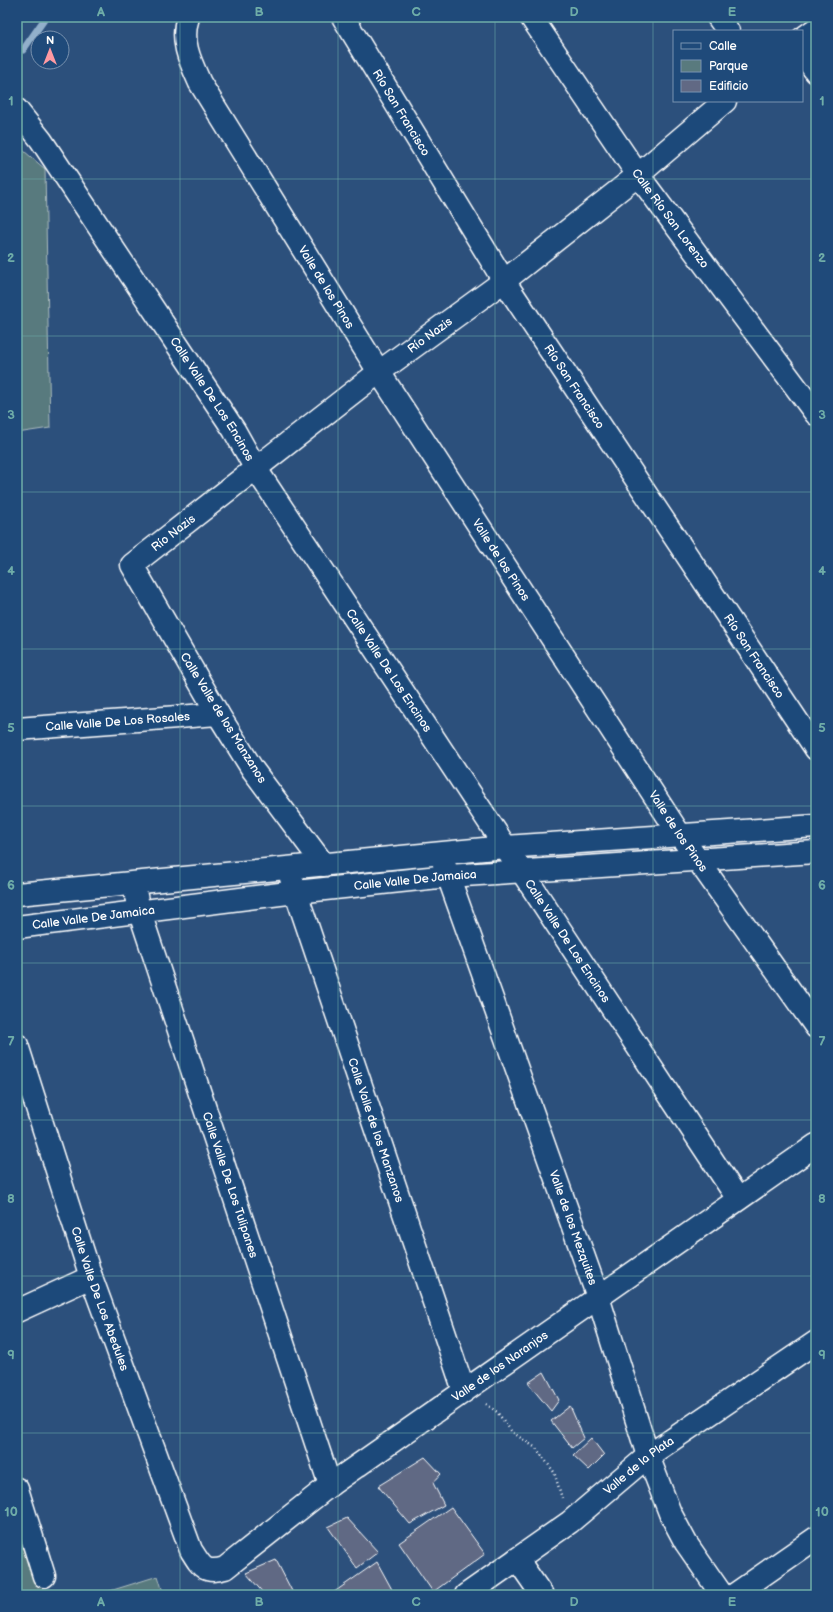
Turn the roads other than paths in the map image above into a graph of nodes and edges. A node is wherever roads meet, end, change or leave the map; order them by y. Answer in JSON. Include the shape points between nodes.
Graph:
{"nodes":[{"id":1,"x":188,"y":17,"type":"edge"},
{"id":2,"x":343,"y":17,"type":"edge"},
{"id":3,"x":531,"y":17,"type":"edge"},
{"id":4,"x":718,"y":17,"type":"edge"},
{"id":5,"x":816,"y":29,"type":"edge"},
{"id":6,"x":727,"y":30,"type":"edge"},
{"id":7,"x":803,"y":38,"type":"edge"},
{"id":8,"x":803,"y":54,"type":"edge"},
{"id":9,"x":816,"y":72,"type":"edge"},
{"id":10,"x":725,"y":102,"type":"edge"},
{"id":11,"x":17,"y":110,"type":"edge"},
{"id":12,"x":638,"y":175,"type":"junction"},
{"id":13,"x":504,"y":281,"type":"junction"},
{"id":14,"x":379,"y":372,"type":"junction"},
{"id":15,"x":816,"y":414,"type":"edge"},
{"id":16,"x":256,"y":469,"type":"junction"},
{"id":17,"x":132,"y":565,"type":"joint"},
{"id":18,"x":218,"y":714,"type":"junction"},
{"id":19,"x":17,"y":729,"type":"edge"},
{"id":20,"x":816,"y":749,"type":"edge"},
{"id":21,"x":816,"y":826,"type":"edge"},
{"id":22,"x":680,"y":835,"type":"junction"},
{"id":23,"x":505,"y":847,"type":"junction"},
{"id":24,"x":816,"y":852,"type":"edge"},
{"id":25,"x":440,"y":853,"type":"junction"},
{"id":26,"x":698,"y":859,"type":"junction"},
{"id":27,"x":324,"y":865,"type":"junction"},
{"id":28,"x":288,"y":869,"type":"junction"},
{"id":29,"x":522,"y":871,"type":"junction"},
{"id":30,"x":448,"y":876,"type":"junction"},
{"id":31,"x":133,"y":883,"type":"junction"},
{"id":32,"x":296,"y":892,"type":"junction"},
{"id":33,"x":17,"y":894,"type":"edge"},
{"id":34,"x":139,"y":910,"type":"junction"},
{"id":35,"x":17,"y":927,"type":"edge"},
{"id":36,"x":816,"y":1027,"type":"edge"},
{"id":37,"x":17,"y":1045,"type":"edge"},
{"id":38,"x":816,"y":1144,"type":"edge"},
{"id":39,"x":738,"y":1199,"type":"junction"},
{"id":40,"x":92,"y":1277,"type":"junction"},
{"id":41,"x":598,"y":1297,"type":"junction"},
{"id":42,"x":17,"y":1311,"type":"edge"},
{"id":43,"x":816,"y":1342,"type":"edge"},
{"id":44,"x":464,"y":1391,"type":"junction"},
{"id":45,"x":648,"y":1456,"type":"junction"},
{"id":46,"x":330,"y":1485,"type":"junction"},
{"id":47,"x":17,"y":1489,"type":"edge"},
{"id":48,"x":816,"y":1538,"type":"edge"},
{"id":49,"x":191,"y":1550,"type":"joint"},
{"id":50,"x":517,"y":1559,"type":"junction"},
{"id":51,"x":44,"y":1576,"type":"dead end"},
{"id":52,"x":466,"y":1595,"type":"edge"},
{"id":53,"x":542,"y":1595,"type":"edge"},
{"id":54,"x":722,"y":1595,"type":"edge"},
{"id":55,"x":734,"y":1595,"type":"edge"}],
"edges":[{"from":1,"to":14,"type":"street","name":"Valle de los Pinos","via":[[184,29],[187,54],[200,83]]},
{"from":2,"to":13,"type":"street","name":"Río San Francisco"},
{"from":3,"to":12,"type":"street","name":"Calle Río San Lorenzo"},
{"from":4,"to":6,"type":"street"},
{"from":5,"to":7,"type":"street"},
{"from":8,"to":9,"type":"street"},
{"from":10,"to":12,"type":"street","name":"Río Nazis"},
{"from":11,"to":16,"type":"street","name":"Calle Valle De Los Encinos","via":[[41,140],[234,430]]},
{"from":12,"to":13,"type":"street","name":"Río Nazis"},
{"from":12,"to":15,"type":"street","name":"Calle Río San Lorenzo"},
{"from":13,"to":14,"type":"street","name":"Río Nazis"},
{"from":13,"to":20,"type":"street","name":"Río San Francisco"},
{"from":14,"to":16,"type":"street","name":"Río Nazis"},
{"from":14,"to":22,"type":"street","name":"Valle de los Pinos"},
{"from":16,"to":17,"type":"street","name":"Río Nazis"},
{"from":16,"to":23,"type":"street","name":"Calle Valle De Los Encinos"},
{"from":17,"to":18,"type":"street","name":"Calle Valle de los Manzanos"},
{"from":18,"to":19,"type":"street","name":"Calle Valle De Los Rosales"},
{"from":18,"to":27,"type":"street","name":"Calle Valle de los Manzanos","via":[[253,770]]},
{"from":21,"to":22,"type":"street","name":"Calle Valle De Jamaica"},
{"from":22,"to":23,"type":"street","name":"Calle Valle De Jamaica"},
{"from":22,"to":26,"type":"street","name":"Valle de los Pinos"},
{"from":23,"to":25,"type":"street","name":"Calle Valle De Jamaica"},
{"from":23,"to":29,"type":"street","name":"Calle Valle De Los Encinos"},
{"from":24,"to":26,"type":"street","name":"Calle Valle De Jamaica"},
{"from":25,"to":27,"type":"street","name":"Calle Valle De Jamaica"},
{"from":25,"to":30,"type":"street","name":"Valle de los Mezquites"},
{"from":26,"to":29,"type":"street","name":"Calle Valle De Jamaica"},
{"from":26,"to":36,"type":"street","name":"Valle de los Pinos"},
{"from":27,"to":28,"type":"street","name":"Calle Valle De Jamaica"},
{"from":28,"to":31,"type":"street","name":"Calle Valle De Jamaica"},
{"from":28,"to":32,"type":"street","name":"Calle Valle de los Manzanos"},
{"from":29,"to":30,"type":"street","name":"Calle Valle De Jamaica"},
{"from":29,"to":39,"type":"street","name":"Calle Valle De Los Encinos"},
{"from":30,"to":32,"type":"street","name":"Calle Valle De Jamaica"},
{"from":30,"to":41,"type":"street","name":"Valle de los Mezquites"},
{"from":31,"to":33,"type":"street","name":"Calle Valle De Jamaica"},
{"from":31,"to":34,"type":"street","name":"Calle Valle De Los Tulipanes"},
{"from":32,"to":34,"type":"street","name":"Calle Valle De Jamaica"},
{"from":32,"to":44,"type":"street","name":"Calle Valle de los Manzanos"},
{"from":34,"to":35,"type":"street","name":"Calle Valle De Jamaica"},
{"from":34,"to":46,"type":"street","name":"Calle Valle De Los Tulipanes"},
{"from":37,"to":40,"type":"street","name":"Calle Valle De Los Abedules"},
{"from":38,"to":39,"type":"street","name":"Valle de los Naranjos"},
{"from":39,"to":41,"type":"street","name":"Valle de los Naranjos"},
{"from":40,"to":42,"type":"street"},
{"from":40,"to":49,"type":"street","name":"Calle Valle De Los Abedules"},
{"from":41,"to":44,"type":"street","name":"Valle de los Naranjos"},
{"from":41,"to":45,"type":"street","name":"Valle de los Mezquites"},
{"from":43,"to":45,"type":"street","name":"Valle de la Plata"},
{"from":44,"to":46,"type":"street","name":"Valle de los Naranjos"},
{"from":45,"to":50,"type":"street","name":"Valle de la Plata","via":[[570,1522]]},
{"from":45,"to":54,"type":"street","name":"Valle de los Mezquites","via":[[670,1513]]},
{"from":46,"to":49,"type":"street","name":"Valle de los Naranjos","via":[[225,1568],[207,1570]]},
{"from":47,"to":51,"type":"street"},
{"from":48,"to":55,"type":"street"},
{"from":50,"to":52,"type":"street","name":"Valle de la Plata"},
{"from":50,"to":53,"type":"street"}]}
